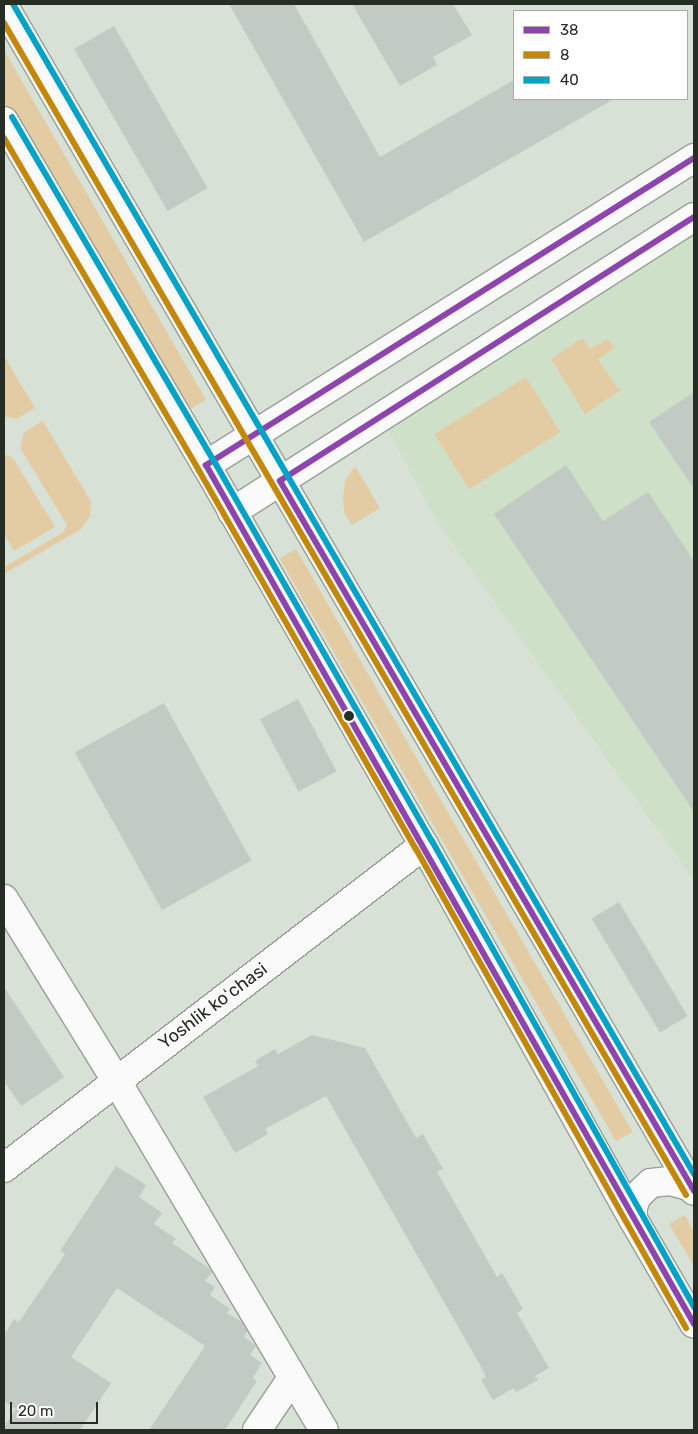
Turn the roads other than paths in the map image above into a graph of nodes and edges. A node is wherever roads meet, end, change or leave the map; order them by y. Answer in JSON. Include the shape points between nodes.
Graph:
{"nodes":[{"id":1,"x":4,"y":6,"type":"edge"},
{"id":2,"x":4,"y":121,"type":"edge"},
{"id":3,"x":694,"y":158,"type":"edge"},
{"id":4,"x":694,"y":217,"type":"edge"},
{"id":5,"x":254,"y":435,"type":"junction"},
{"id":6,"x":206,"y":466,"type":"junction"},
{"id":7,"x":280,"y":481,"type":"junction"},
{"id":8,"x":232,"y":512,"type":"junction"},
{"id":9,"x":424,"y":846,"type":"junction"},
{"id":10,"x":4,"y":899,"type":"edge"},
{"id":11,"x":116,"y":1080,"type":"junction"},
{"id":12,"x":4,"y":1168,"type":"edge"},
{"id":13,"x":693,"y":1189,"type":"edge"},
{"id":14,"x":633,"y":1218,"type":"junction"},
{"id":15,"x":694,"y":1324,"type":"edge"},
{"id":16,"x":292,"y":1378,"type":"junction"},
{"id":17,"x":257,"y":1430,"type":"edge"},
{"id":18,"x":324,"y":1430,"type":"edge"}],
"edges":[{"from":1,"to":5,"type":"main road"},
{"from":2,"to":6,"type":"main road"},
{"from":3,"to":5,"type":"main road"},
{"from":4,"to":7,"type":"main road"},
{"from":5,"to":6,"type":"main road"},
{"from":5,"to":7,"type":"main road"},
{"from":6,"to":8,"type":"main road"},
{"from":7,"to":8,"type":"main road"},
{"from":7,"to":13,"type":"main road"},
{"from":8,"to":9,"type":"main road"},
{"from":9,"to":11,"type":"main road","name":"Yoshlik koʻchasi"},
{"from":9,"to":14,"type":"main road"},
{"from":10,"to":11,"type":"main road"},
{"from":11,"to":12,"type":"main road","name":"Yoshlik koʻchasi"},
{"from":11,"to":16,"type":"main road"},
{"from":13,"to":14,"type":"main road","via":[[670,1181],[651,1183],[637,1196]]},
{"from":14,"to":15,"type":"main road"},
{"from":16,"to":17,"type":"main road"},
{"from":16,"to":18,"type":"main road"}]}
